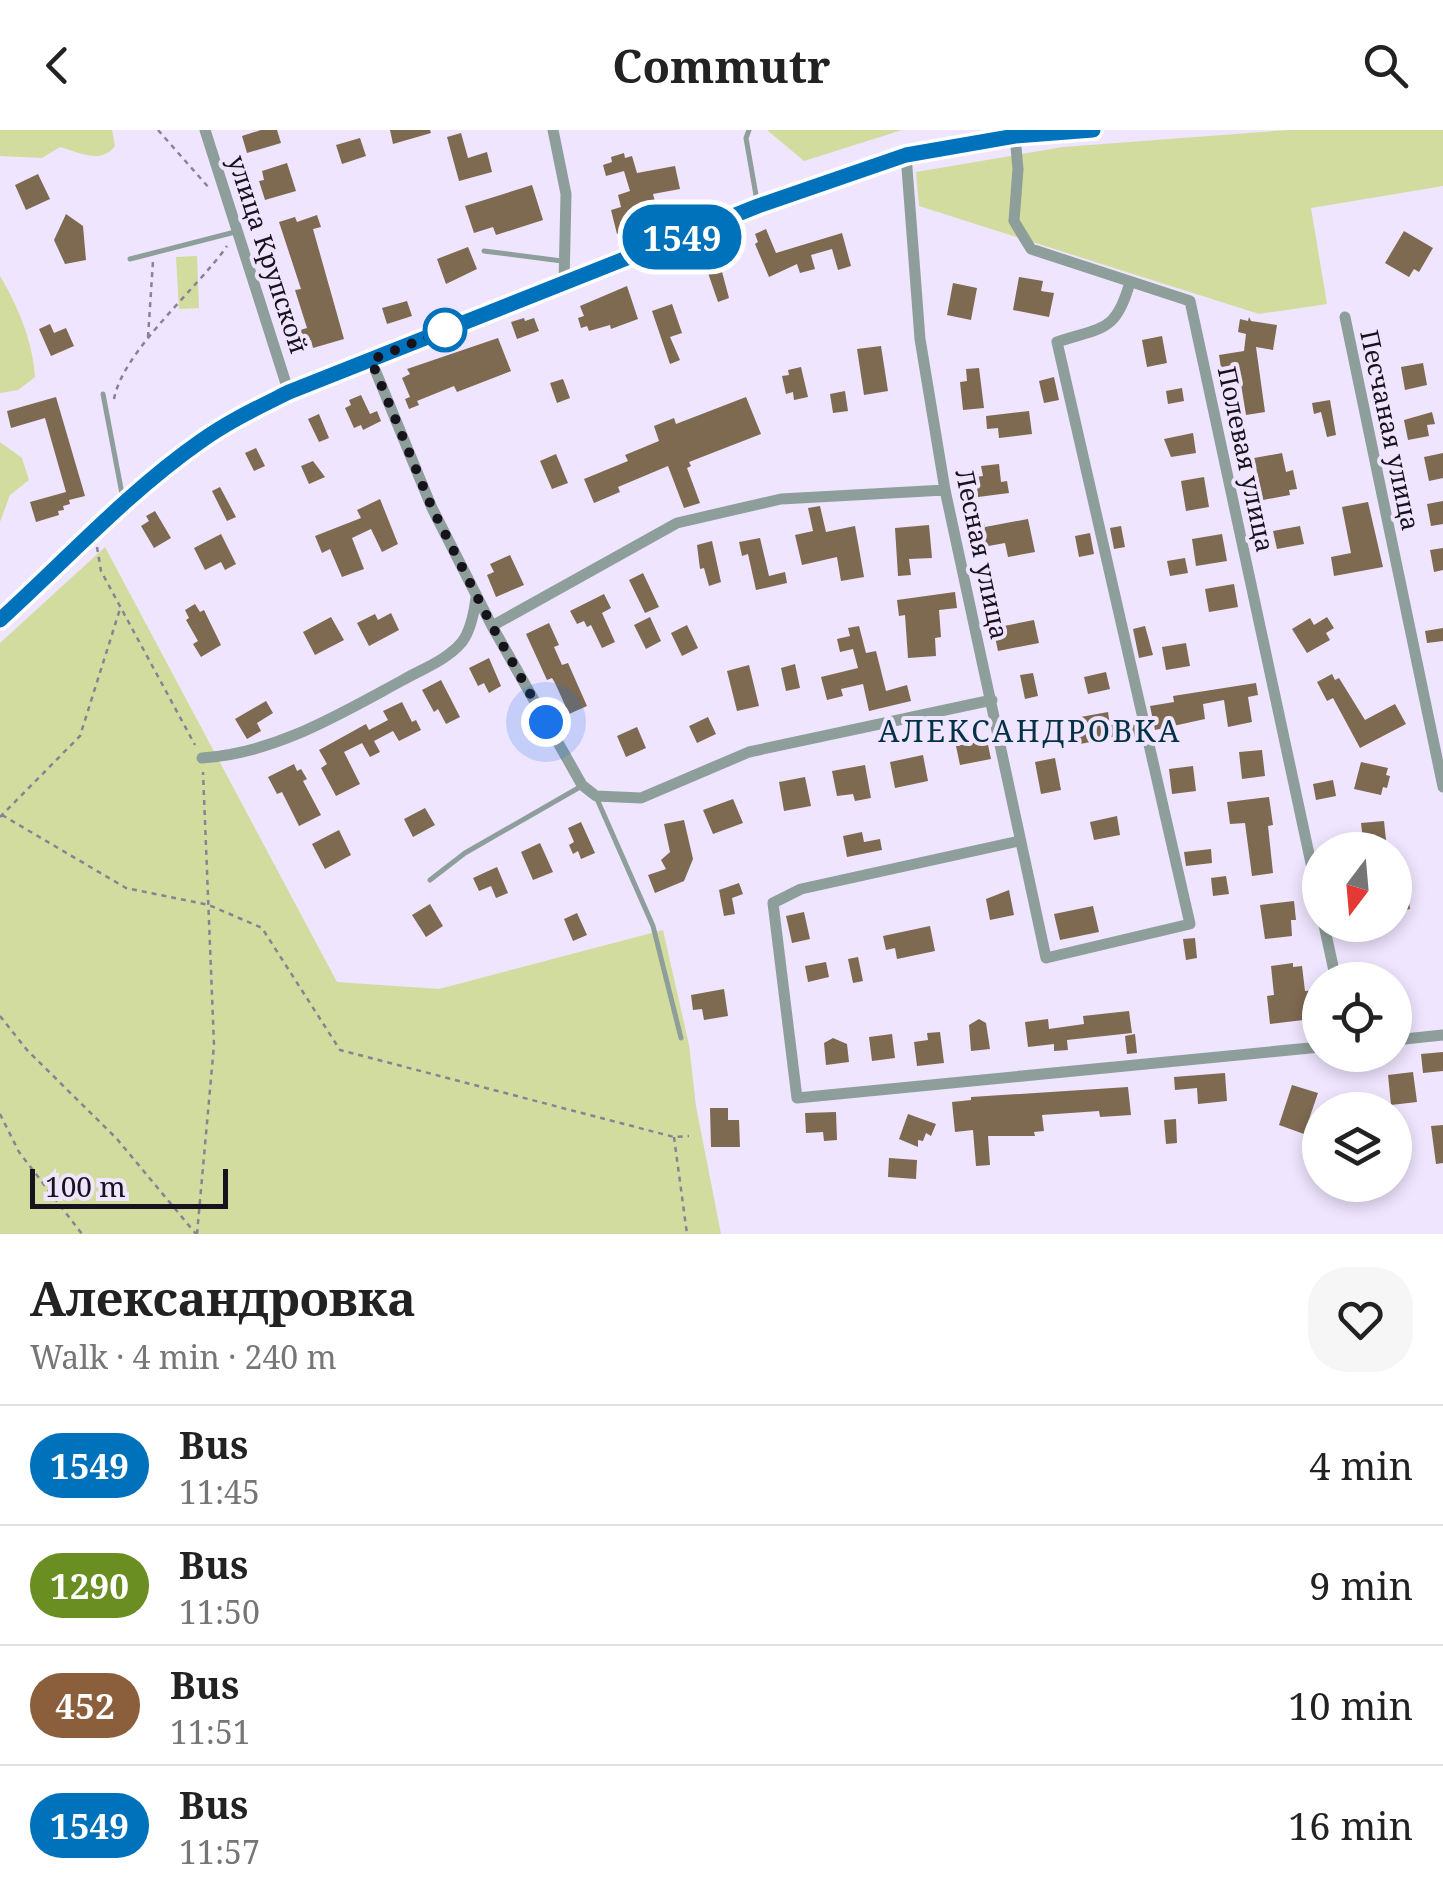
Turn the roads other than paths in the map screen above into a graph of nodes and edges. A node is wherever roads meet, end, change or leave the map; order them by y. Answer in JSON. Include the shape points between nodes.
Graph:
{"nodes":[{"id":1,"x":205,"y":130,"type":"edge"},
{"id":2,"x":553,"y":130,"type":"edge"},
{"id":3,"x":745,"y":130,"type":"edge"},
{"id":4,"x":1093,"y":130,"type":"edge"},
{"id":5,"x":1015,"y":136,"type":"junction"},
{"id":6,"x":906,"y":155,"type":"junction"},
{"id":7,"x":758,"y":206,"type":"junction"},
{"id":8,"x":238,"y":231,"type":"junction"},
{"id":9,"x":484,"y":251,"type":"dead end"},
{"id":10,"x":130,"y":259,"type":"dead end"},
{"id":11,"x":564,"y":261,"type":"junction"},
{"id":12,"x":1130,"y":282,"type":"junction"},
{"id":13,"x":564,"y":283,"type":"junction"},
{"id":14,"x":1345,"y":317,"type":"dead end"},
{"id":15,"x":371,"y":360,"type":"junction"},
{"id":16,"x":289,"y":392,"type":"junction"},
{"id":17,"x":102,"y":394,"type":"dead end"},
{"id":18,"x":945,"y":490,"type":"junction"},
{"id":19,"x":124,"y":504,"type":"junction"},
{"id":20,"x":476,"y":594,"type":"junction"},
{"id":21,"x":0,"y":620,"type":"edge"},
{"id":22,"x":492,"y":626,"type":"junction"},
{"id":23,"x":992,"y":700,"type":"junction"},
{"id":24,"x":202,"y":758,"type":"road end"},
{"id":25,"x":582,"y":785,"type":"junction"},
{"id":26,"x":1443,"y":787,"type":"edge"},
{"id":27,"x":596,"y":796,"type":"junction"},
{"id":28,"x":1304,"y":832,"type":"edge"},
{"id":29,"x":1019,"y":841,"type":"junction"},
{"id":30,"x":430,"y":880,"type":"dead end"},
{"id":31,"x":1443,"y":1035,"type":"edge"},
{"id":32,"x":680,"y":1038,"type":"dead end"},
{"id":33,"x":1412,"y":1038,"type":"edge"},
{"id":34,"x":1302,"y":1049,"type":"edge"}],
"edges":[{"from":1,"to":8,"type":"street","name":"улица Крупской"},
{"from":2,"to":11,"type":"street","via":[[566,194]]},
{"from":3,"to":7,"type":"lane"},
{"from":4,"to":5,"type":"main road"},
{"from":5,"to":6,"type":"main road"},
{"from":5,"to":12,"type":"street","name":"Полевая улица","via":[[1014,221],[1031,249]]},
{"from":6,"to":7,"type":"main road"},
{"from":6,"to":18,"type":"street","name":"Лесная улица","via":[[920,339]]},
{"from":7,"to":13,"type":"main road"},
{"from":8,"to":10,"type":"lane"},
{"from":8,"to":16,"type":"street","name":"улица Крупской"},
{"from":9,"to":11,"type":"lane"},
{"from":11,"to":13,"type":"street"},
{"from":12,"to":28,"type":"street","name":"Полевая улица","via":[[1190,301]]},
{"from":12,"to":29,"type":"street","name":"Лесная улица","via":[[1112,323],[1056,342],[1190,924],[1046,958]]},
{"from":13,"to":15,"type":"main road"},
{"from":14,"to":26,"type":"street","name":"Песчаная улица"},
{"from":15,"to":16,"type":"main road"},
{"from":15,"to":20,"type":"street"},
{"from":16,"to":19,"type":"main road","via":[[199,442]]},
{"from":17,"to":19,"type":"lane"},
{"from":18,"to":22,"type":"street","via":[[781,500],[677,523]]},
{"from":18,"to":23,"type":"street","name":"Лесная улица"},
{"from":19,"to":21,"type":"main road"},
{"from":20,"to":22,"type":"street"},
{"from":20,"to":24,"type":"street","via":[[462,642],[442,659],[306,733],[232,756]]},
{"from":22,"to":25,"type":"street"},
{"from":23,"to":27,"type":"street","via":[[749,752],[641,798]]},
{"from":23,"to":29,"type":"street","name":"Лесная улица"},
{"from":25,"to":27,"type":"street"},
{"from":25,"to":30,"type":"lane"},
{"from":27,"to":32,"type":"lane","via":[[653,926]]},
{"from":29,"to":34,"type":"street","via":[[801,889],[773,904],[797,1098]]},
{"from":31,"to":33,"type":"street"}]}
